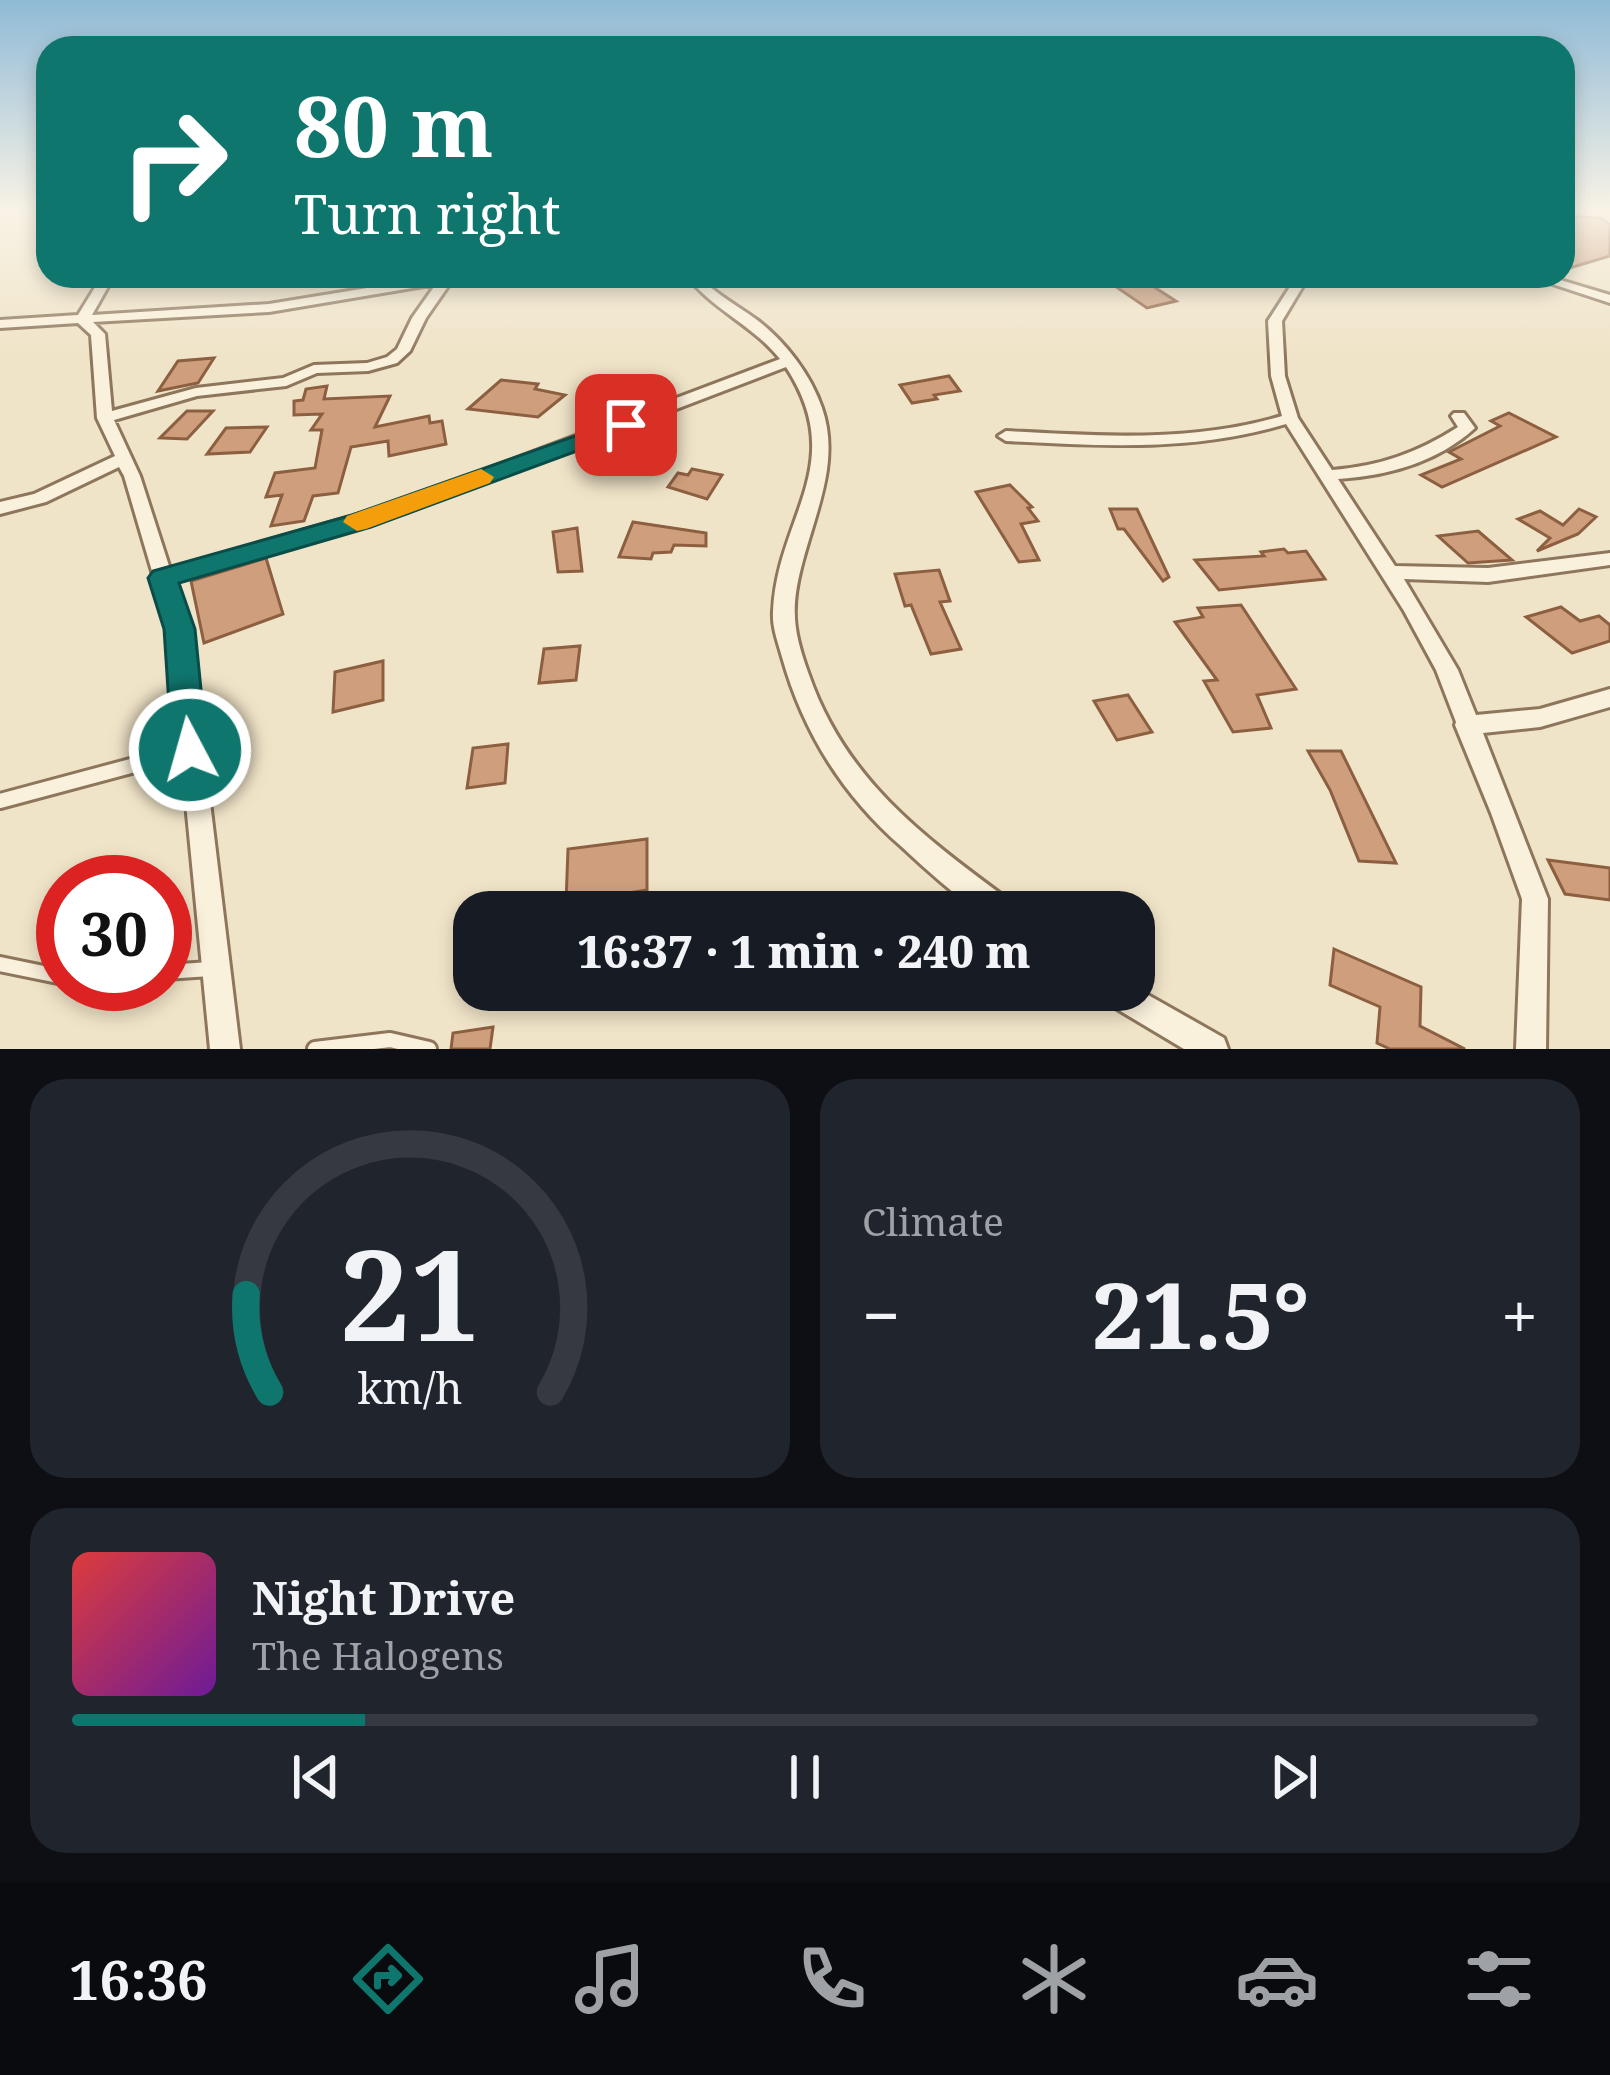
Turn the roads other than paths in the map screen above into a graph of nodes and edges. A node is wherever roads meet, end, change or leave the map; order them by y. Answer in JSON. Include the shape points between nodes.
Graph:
{"nodes":[{"id":1,"x":101,"y":288,"type":"edge"},
{"id":2,"x":389,"y":288,"type":"edge"},
{"id":3,"x":445,"y":288,"type":"edge"},
{"id":4,"x":702,"y":288,"type":"edge"},
{"id":5,"x":1296,"y":288,"type":"edge"},
{"id":6,"x":1574,"y":288,"type":"edge"},
{"id":7,"x":1610,"y":299,"type":"edge"},
{"id":8,"x":82,"y":320,"type":"junction"},
{"id":9,"x":0,"y":324,"type":"edge"},
{"id":10,"x":789,"y":361,"type":"junction"},
{"id":11,"x":1459,"y":416,"type":"dead end"},
{"id":12,"x":105,"y":418,"type":"junction"},
{"id":13,"x":1290,"y":418,"type":"junction"},
{"id":14,"x":1006,"y":436,"type":"dead end"},
{"id":15,"x":122,"y":460,"type":"junction"},
{"id":16,"x":1329,"y":475,"type":"junction"},
{"id":17,"x":0,"y":508,"type":"edge"},
{"id":18,"x":1610,"y":559,"type":"edge"},
{"id":19,"x":1390,"y":572,"type":"junction"},
{"id":20,"x":163,"y":578,"type":"junction"},
{"id":21,"x":1610,"y":698,"type":"edge"},
{"id":22,"x":1466,"y":725,"type":"junction"},
{"id":23,"x":190,"y":750,"type":"junction"},
{"id":24,"x":0,"y":801,"type":"edge"},
{"id":25,"x":975,"y":891,"type":"edge"},
{"id":26,"x":0,"y":964,"type":"edge"},
{"id":27,"x":215,"y":969,"type":"junction"},
{"id":28,"x":192,"y":970,"type":"edge"},
{"id":29,"x":36,"y":971,"type":"edge"},
{"id":30,"x":1148,"y":1011,"type":"edge"},
{"id":31,"x":225,"y":1049,"type":"edge"},
{"id":32,"x":315,"y":1049,"type":"edge"},
{"id":33,"x":429,"y":1049,"type":"edge"},
{"id":34,"x":1213,"y":1049,"type":"edge"},
{"id":35,"x":1532,"y":1049,"type":"edge"}],
"edges":[{"from":1,"to":8,"type":"street"},
{"from":2,"to":8,"type":"street","via":[[269,308]]},
{"from":3,"to":12,"type":"street","via":[[392,360],[196,392]]},
{"from":4,"to":10,"type":"street"},
{"from":5,"to":13,"type":"street","via":[[1275,321]]},
{"from":6,"to":7,"type":"street"},
{"from":8,"to":9,"type":"street"},
{"from":8,"to":12,"type":"street","via":[[98,334]]},
{"from":10,"to":20,"type":"street","via":[[400,508]]},
{"from":10,"to":25,"type":"street","via":[[815,408],[822,453],[782,617],[802,690],[831,756],[903,836]]},
{"from":11,"to":16,"type":"street","via":[[1467,428],[1416,461]]},
{"from":12,"to":15,"type":"street"},
{"from":13,"to":14,"type":"street","via":[[1253,431],[1172,439]]},
{"from":13,"to":16,"type":"street"},
{"from":15,"to":17,"type":"street"},
{"from":15,"to":20,"type":"street"},
{"from":16,"to":19,"type":"street"},
{"from":18,"to":19,"type":"street","via":[[1488,575]]},
{"from":19,"to":22,"type":"street","via":[[1447,670]]},
{"from":20,"to":23,"type":"street","via":[[179,629]]},
{"from":21,"to":22,"type":"street","via":[[1540,718]]},
{"from":22,"to":35,"type":"street","via":[[1534,899]]},
{"from":23,"to":24,"type":"lane"},
{"from":23,"to":27,"type":"street"},
{"from":26,"to":29,"type":"lane"},
{"from":27,"to":28,"type":"lane"},
{"from":27,"to":31,"type":"street"},
{"from":30,"to":34,"type":"street"},
{"from":32,"to":33,"type":"lane","via":[[390,1040]]}]}
